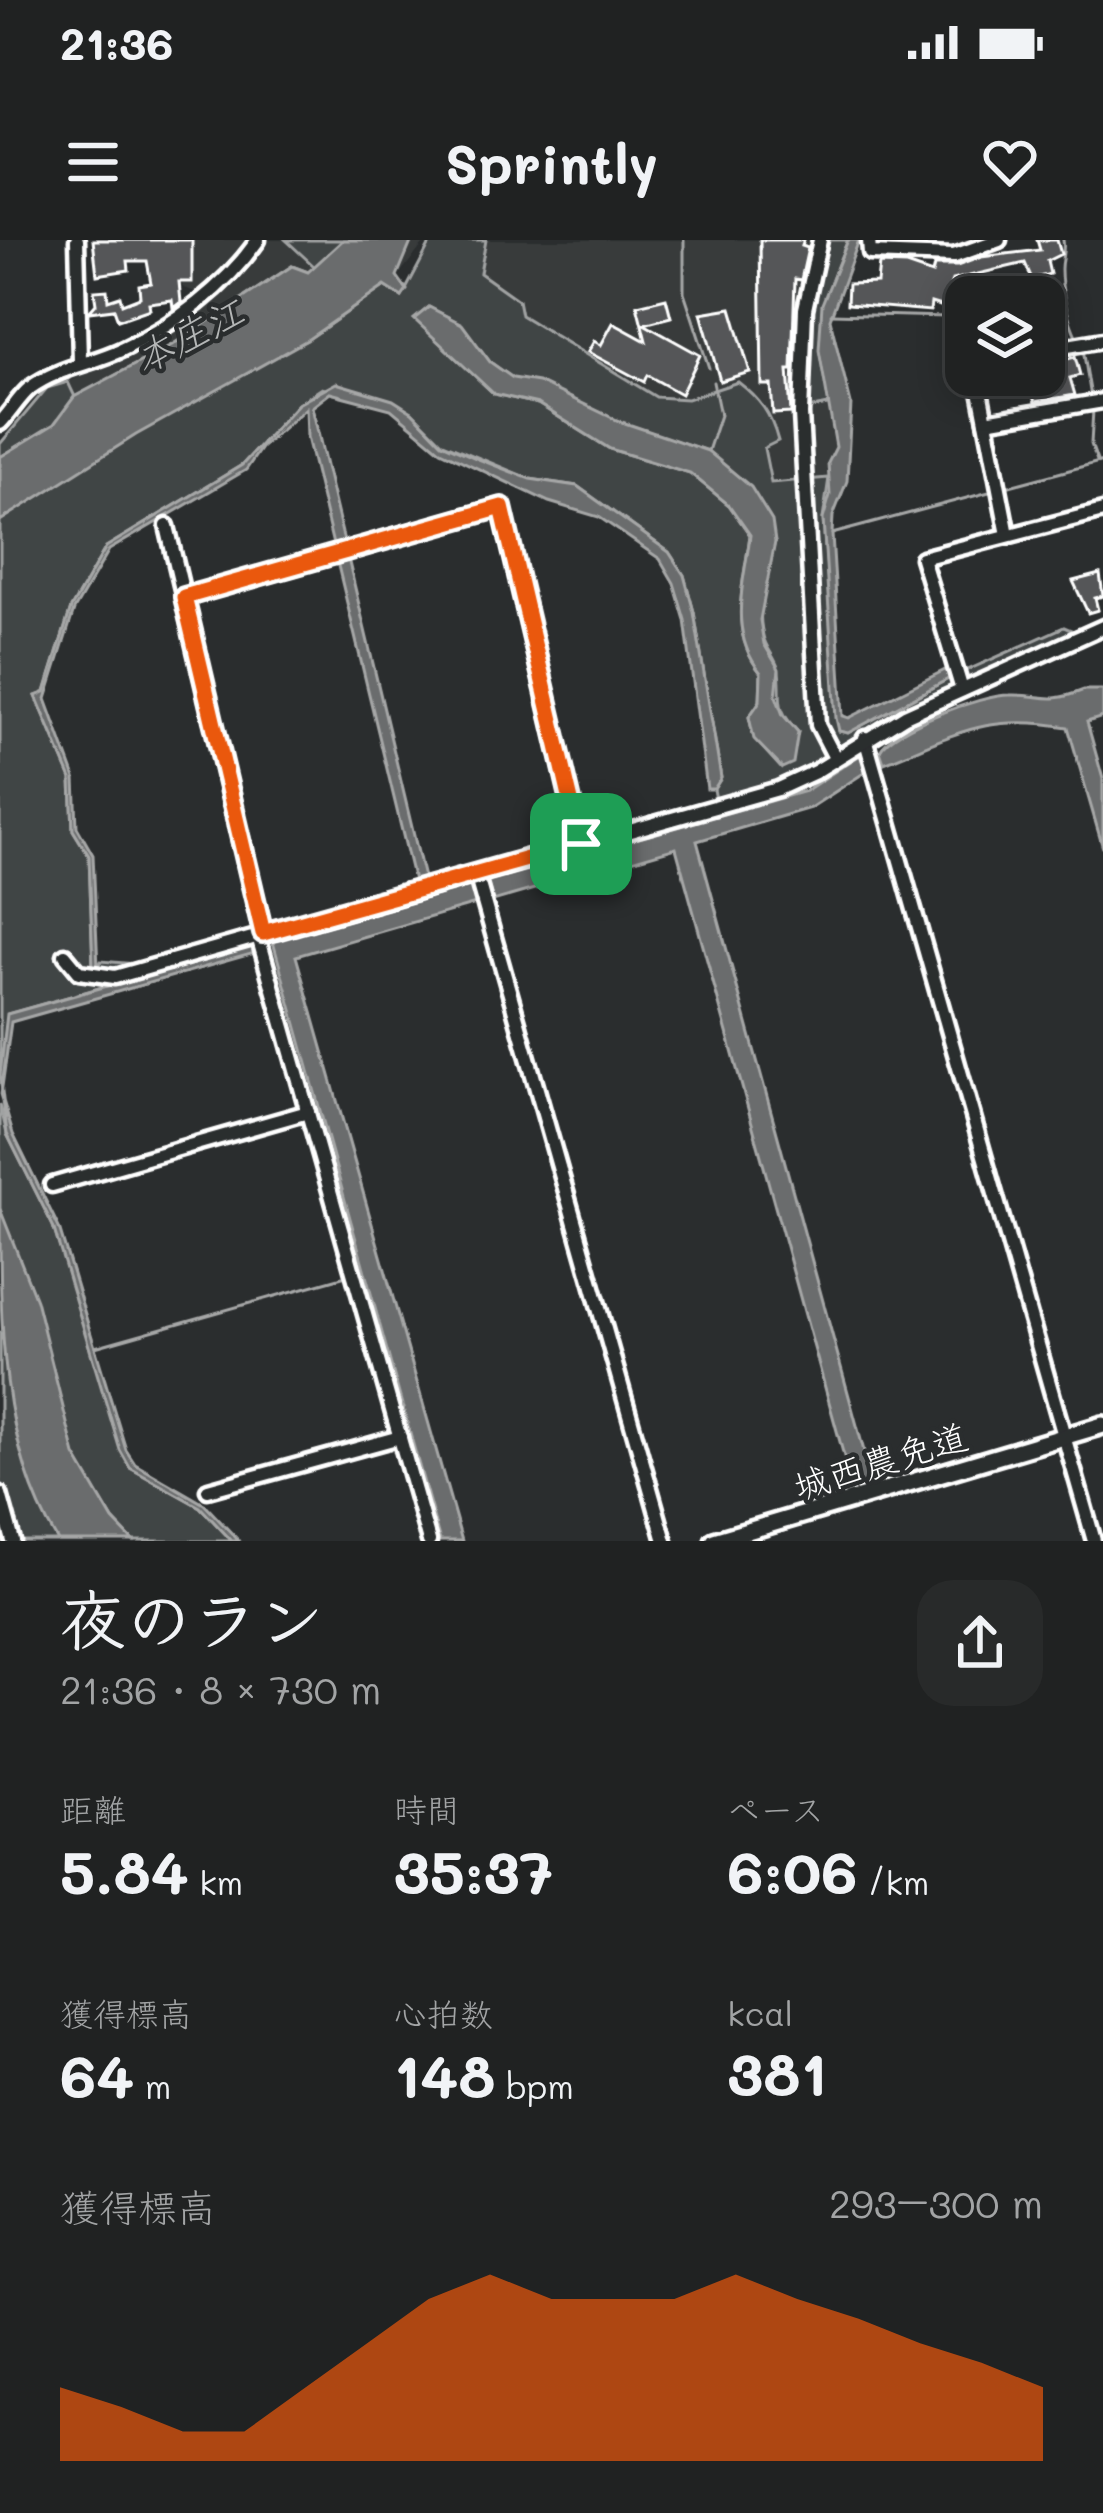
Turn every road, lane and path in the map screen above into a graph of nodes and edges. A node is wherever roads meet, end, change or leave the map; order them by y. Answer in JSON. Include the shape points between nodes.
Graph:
{"nodes":[{"id":1,"x":77,"y":240,"type":"edge"},
{"id":2,"x":258,"y":240,"type":"edge"},
{"id":3,"x":820,"y":240,"type":"edge"},
{"id":4,"x":869,"y":240,"type":"edge"},
{"id":5,"x":999,"y":240,"type":"edge"},
{"id":6,"x":1103,"y":340,"type":"edge"},
{"id":7,"x":1065,"y":346,"type":"edge"},
{"id":8,"x":80,"y":361,"type":"junction"},
{"id":9,"x":981,"y":396,"type":"edge"},
{"id":10,"x":1103,"y":401,"type":"edge"},
{"id":11,"x":986,"y":421,"type":"junction"},
{"id":12,"x":0,"y":423,"type":"edge"},
{"id":13,"x":1103,"y":511,"type":"edge"},
{"id":14,"x":167,"y":526,"type":"dead end"},
{"id":15,"x":1008,"y":535,"type":"junction"},
{"id":16,"x":184,"y":597,"type":"junction"},
{"id":17,"x":1103,"y":627,"type":"edge"},
{"id":18,"x":962,"y":691,"type":"junction"},
{"id":19,"x":866,"y":738,"type":"junction"},
{"id":20,"x":834,"y":756,"type":"junction"},
{"id":21,"x":581,"y":844,"type":"junction"},
{"id":22,"x":476,"y":874,"type":"junction"},
{"id":23,"x":263,"y":933,"type":"junction"},
{"id":24,"x":65,"y":955,"type":"dead end"},
{"id":25,"x":308,"y":1112,"type":"junction"},
{"id":26,"x":52,"y":1185,"type":"dead end"},
{"id":27,"x":1103,"y":1425,"type":"edge"},
{"id":28,"x":1064,"y":1436,"type":"junction"},
{"id":29,"x":400,"y":1437,"type":"junction"},
{"id":30,"x":208,"y":1490,"type":"dead end"},
{"id":31,"x":0,"y":1494,"type":"edge"},
{"id":32,"x":13,"y":1541,"type":"edge"},
{"id":33,"x":429,"y":1541,"type":"edge"},
{"id":34,"x":665,"y":1541,"type":"edge"},
{"id":35,"x":714,"y":1541,"type":"edge"},
{"id":36,"x":1094,"y":1541,"type":"edge"}],
"edges":[{"from":1,"to":8,"type":"street"},
{"from":2,"to":8,"type":"street","via":[[240,266],[172,321],[125,348]]},
{"from":3,"to":20,"type":"street","via":[[805,309],[801,414],[818,725]]},
{"from":4,"to":5,"type":"street","via":[[871,253],[954,256]]},
{"from":6,"to":7,"type":"street"},
{"from":8,"to":12,"type":"street","via":[[28,390]]},
{"from":9,"to":11,"type":"street"},
{"from":10,"to":11,"type":"street"},
{"from":11,"to":15,"type":"street"},
{"from":13,"to":15,"type":"street"},
{"from":14,"to":16,"type":"street"},
{"from":15,"to":18,"type":"street","via":[[922,558]]},
{"from":16,"to":21,"type":"street","via":[[502,507]]},
{"from":16,"to":23,"type":"street"},
{"from":17,"to":18,"type":"street"},
{"from":18,"to":19,"type":"street"},
{"from":19,"to":20,"type":"street"},
{"from":19,"to":28,"type":"street"},
{"from":20,"to":21,"type":"street","via":[[796,783]]},
{"from":21,"to":22,"type":"street"},
{"from":22,"to":23,"type":"street"},
{"from":22,"to":34,"type":"street"},
{"from":23,"to":24,"type":"street","via":[[116,977],[80,972]]},
{"from":23,"to":25,"type":"street"},
{"from":25,"to":26,"type":"street"},
{"from":25,"to":29,"type":"street"},
{"from":27,"to":28,"type":"street","name":"城西農免道"},
{"from":28,"to":35,"type":"street","name":"城西農免道"},
{"from":28,"to":36,"type":"street"},
{"from":29,"to":30,"type":"street"},
{"from":29,"to":33,"type":"street"},
{"from":31,"to":32,"type":"street"}]}
